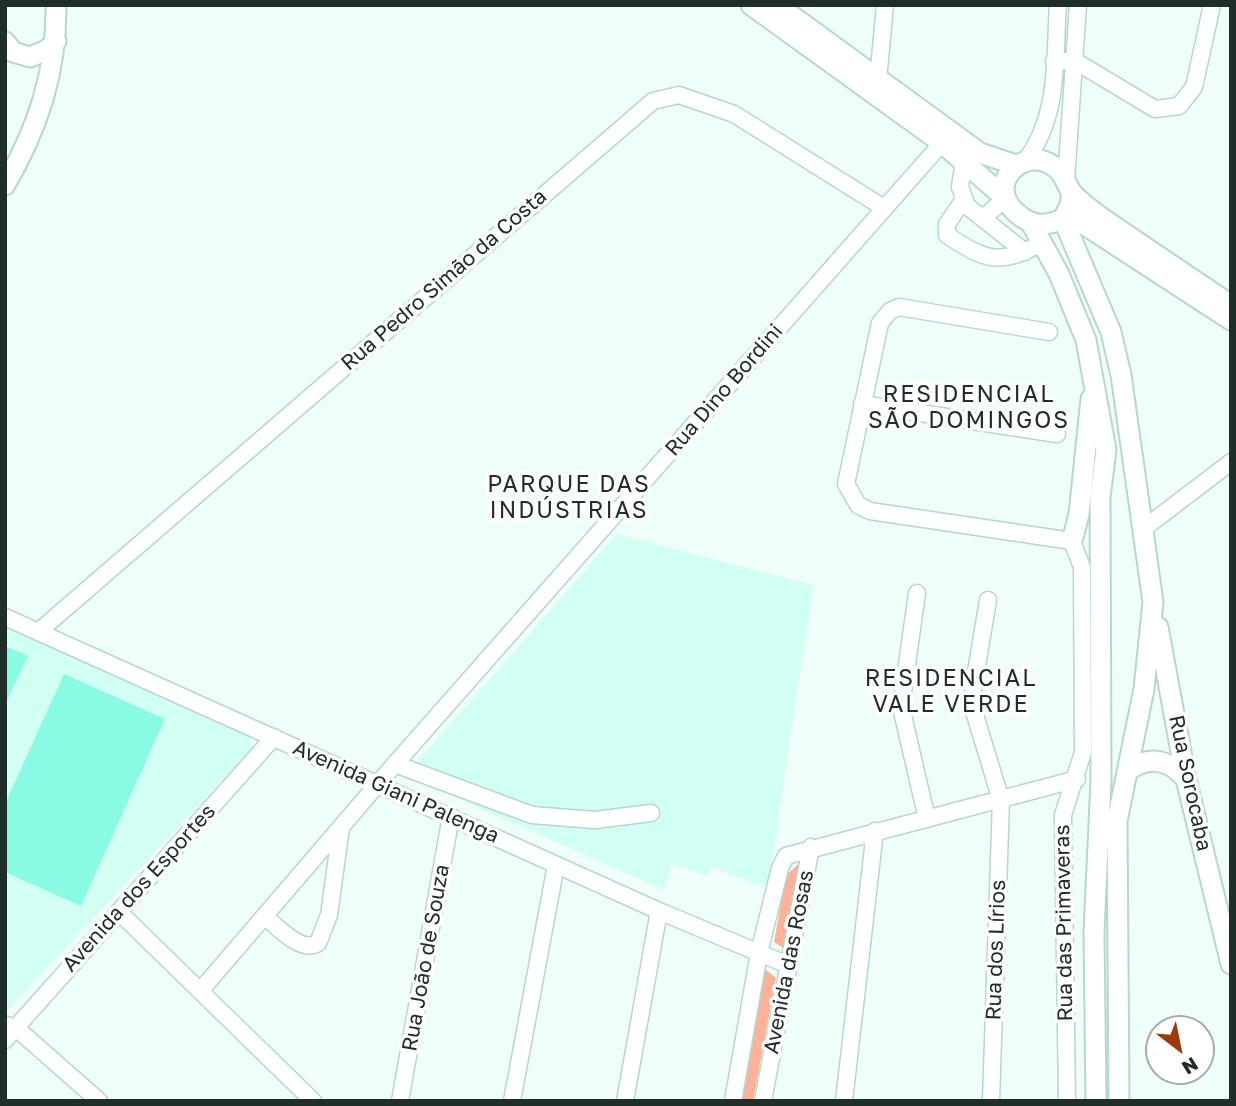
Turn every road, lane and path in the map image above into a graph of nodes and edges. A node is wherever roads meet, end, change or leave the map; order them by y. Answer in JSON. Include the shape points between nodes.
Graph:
{"nodes":[{"id":1,"x":56,"y":5,"type":"edge"},
{"id":2,"x":751,"y":5,"type":"edge"},
{"id":3,"x":777,"y":5,"type":"edge"},
{"id":4,"x":885,"y":5,"type":"edge"},
{"id":5,"x":1058,"y":5,"type":"edge"},
{"id":6,"x":1079,"y":5,"type":"edge"},
{"id":7,"x":1212,"y":5,"type":"edge"},
{"id":8,"x":56,"y":41,"type":"junction"},
{"id":9,"x":5,"y":42,"type":"edge"},
{"id":10,"x":1054,"y":61,"type":"junction"},
{"id":11,"x":1075,"y":61,"type":"junction"},
{"id":12,"x":878,"y":80,"type":"junction"},
{"id":13,"x":942,"y":143,"type":"junction"},
{"id":14,"x":964,"y":161,"type":"junction"},
{"id":15,"x":1021,"y":163,"type":"junction"},
{"id":16,"x":5,"y":185,"type":"edge"},
{"id":17,"x":1068,"y":186,"type":"junction"},
{"id":18,"x":1004,"y":197,"type":"junction"},
{"id":19,"x":964,"y":199,"type":"junction"},
{"id":20,"x":884,"y":208,"type":"junction"},
{"id":21,"x":1066,"y":216,"type":"junction"},
{"id":22,"x":983,"y":218,"type":"junction"},
{"id":23,"x":1031,"y":223,"type":"junction"},
{"id":24,"x":1034,"y":247,"type":"junction"},
{"id":25,"x":1231,"y":305,"type":"edge"},
{"id":26,"x":1231,"y":320,"type":"edge"},
{"id":27,"x":1049,"y":332,"type":"dead end"},
{"id":28,"x":1094,"y":374,"type":"junction"},
{"id":29,"x":862,"y":404,"type":"junction"},
{"id":30,"x":1057,"y":434,"type":"dead end"},
{"id":31,"x":1231,"y":462,"type":"edge"},
{"id":32,"x":1143,"y":528,"type":"junction"},
{"id":33,"x":1072,"y":541,"type":"junction"},
{"id":34,"x":916,"y":593,"type":"dead end"},
{"id":35,"x":988,"y":600,"type":"dead end"},
{"id":36,"x":1153,"y":602,"type":"junction"},
{"id":37,"x":5,"y":617,"type":"edge"},
{"id":38,"x":38,"y":632,"type":"junction"},
{"id":39,"x":274,"y":737,"type":"junction"},
{"id":40,"x":395,"y":764,"type":"junction"},
{"id":41,"x":1127,"y":771,"type":"junction"},
{"id":42,"x":1077,"y":779,"type":"junction"},
{"id":43,"x":1186,"y":779,"type":"junction"},
{"id":44,"x":378,"y":784,"type":"junction"},
{"id":45,"x":1001,"y":800,"type":"junction"},
{"id":46,"x":651,"y":813,"type":"dead end"},
{"id":47,"x":452,"y":816,"type":"junction"},
{"id":48,"x":927,"y":819,"type":"junction"},
{"id":49,"x":341,"y":828,"type":"junction"},
{"id":50,"x":875,"y":831,"type":"junction"},
{"id":51,"x":811,"y":848,"type":"junction"},
{"id":52,"x":556,"y":864,"type":"junction"},
{"id":53,"x":659,"y":911,"type":"junction"},
{"id":54,"x":119,"y":912,"type":"junction"},
{"id":55,"x":264,"y":916,"type":"junction"},
{"id":56,"x":759,"y":953,"type":"junction"},
{"id":57,"x":1231,"y":964,"type":"edge"},
{"id":58,"x":788,"y":965,"type":"junction"},
{"id":59,"x":201,"y":990,"type":"junction"},
{"id":60,"x":9,"y":1031,"type":"edge"},
{"id":61,"x":99,"y":1101,"type":"edge"},
{"id":62,"x":313,"y":1101,"type":"edge"},
{"id":63,"x":400,"y":1101,"type":"edge"},
{"id":64,"x":512,"y":1101,"type":"edge"},
{"id":65,"x":625,"y":1101,"type":"edge"},
{"id":66,"x":733,"y":1101,"type":"edge"},
{"id":67,"x":763,"y":1101,"type":"edge"},
{"id":68,"x":845,"y":1101,"type":"edge"},
{"id":69,"x":991,"y":1101,"type":"edge"},
{"id":70,"x":1067,"y":1101,"type":"edge"},
{"id":71,"x":1096,"y":1101,"type":"edge"},
{"id":72,"x":1119,"y":1101,"type":"edge"}],
"edges":[{"from":1,"to":8,"type":"main road"},
{"from":2,"to":13,"type":"main road"},
{"from":3,"to":12,"type":"main road"},
{"from":4,"to":12,"type":"street"},
{"from":5,"to":10,"type":"street"},
{"from":6,"to":11,"type":"street"},
{"from":7,"to":11,"type":"street","via":[[1194,86],[1179,106],[1155,110]]},
{"from":8,"to":9,"type":"main road","via":[[30,57],[13,52]]},
{"from":8,"to":16,"type":"main road","via":[[36,124]]},
{"from":10,"to":11,"type":"street"},
{"from":10,"to":15,"type":"street","via":[[1045,132]]},
{"from":11,"to":17,"type":"street"},
{"from":12,"to":15,"type":"main road","via":[[979,153]]},
{"from":13,"to":14,"type":"main road"},
{"from":13,"to":20,"type":"street","name":"Rua Dino Bordini"},
{"from":14,"to":18,"type":"main road"},
{"from":14,"to":19,"type":"street","via":[[960,187]]},
{"from":15,"to":17,"type":"main road","via":[[1050,164]]},
{"from":15,"to":18,"type":"main road","via":[[1004,183]]},
{"from":17,"to":21,"type":"main road"},
{"from":17,"to":25,"type":"main road","via":[[1104,220]]},
{"from":18,"to":22,"type":"street"},
{"from":18,"to":23,"type":"main road","via":[[1015,213]]},
{"from":19,"to":22,"type":"street"},
{"from":19,"to":24,"type":"street","via":[[947,225],[947,234],[996,259],[1012,258]]},
{"from":20,"to":38,"type":"street","name":"Rua Pedro Simão da Costa","via":[[734,114],[678,95],[653,101]]},
{"from":20,"to":40,"type":"street","name":"Rua Dino Bordini"},
{"from":21,"to":23,"type":"main road","via":[[1042,225]]},
{"from":21,"to":26,"type":"main road"},
{"from":21,"to":32,"type":"main road","via":[[1111,332]]},
{"from":22,"to":24,"type":"street"},
{"from":23,"to":24,"type":"main road"},
{"from":24,"to":28,"type":"main road","via":[[1074,307]]},
{"from":27,"to":29,"type":"street","via":[[899,307],[880,323]]},
{"from":28,"to":33,"type":"main road"},
{"from":28,"to":71,"type":"main road","via":[[1106,450],[1100,497]]},
{"from":29,"to":30,"type":"street"},
{"from":29,"to":33,"type":"street","via":[[846,484],[858,505],[884,515]]},
{"from":31,"to":32,"type":"street"},
{"from":32,"to":36,"type":"main road"},
{"from":33,"to":42,"type":"street","name":"Rua das Primaveras","via":[[1082,567],[1083,752]]},
{"from":34,"to":48,"type":"street","via":[[901,707]]},
{"from":35,"to":45,"type":"street","name":"Rua dos Lírios","via":[[971,702]]},
{"from":36,"to":41,"type":"main road","via":[[1144,689]]},
{"from":36,"to":43,"type":"main road","name":"Rua Sorocaba"},
{"from":37,"to":38,"type":"street","name":"Avenida Giani Palenga"},
{"from":38,"to":39,"type":"street","name":"Avenida Giani Palenga"},
{"from":39,"to":44,"type":"street","name":"Avenida Giani Palenga"},
{"from":39,"to":54,"type":"street","name":"Avenida dos Esportes"},
{"from":40,"to":44,"type":"street","name":"Rua Dino Bordini"},
{"from":40,"to":46,"type":"street","via":[[532,815],[595,820]]},
{"from":41,"to":43,"type":"main road","via":[[1156,760],[1176,768]]},
{"from":41,"to":72,"type":"main road","via":[[1117,821],[1116,856]]},
{"from":42,"to":45,"type":"street"},
{"from":42,"to":70,"type":"street","name":"Rua das Primaveras","via":[[1063,815]]},
{"from":43,"to":57,"type":"main road","name":"Rua Sorocaba"},
{"from":44,"to":47,"type":"street","name":"Avenida Giani Palenga"},
{"from":44,"to":49,"type":"street","name":"Rua Dino Bordini"},
{"from":45,"to":48,"type":"street"},
{"from":45,"to":69,"type":"street","name":"Rua dos Lírios"},
{"from":47,"to":52,"type":"street","name":"Avenida Giani Palenga"},
{"from":47,"to":63,"type":"street","name":"Rua João de Souza"},
{"from":48,"to":50,"type":"street"},
{"from":49,"to":55,"type":"street","name":"Rua Dino Bordini"},
{"from":49,"to":55,"type":"street","via":[[329,915],[318,943],[298,943]]},
{"from":50,"to":51,"type":"street"},
{"from":50,"to":68,"type":"street"},
{"from":51,"to":56,"type":"street","name":"Avenida das Rosas","via":[[792,853],[782,863]]},
{"from":51,"to":58,"type":"street","name":"Avenida das Rosas"},
{"from":52,"to":53,"type":"street","name":"Avenida Giani Palenga"},
{"from":52,"to":64,"type":"street"},
{"from":53,"to":56,"type":"street","name":"Avenida Giani Palenga"},
{"from":53,"to":65,"type":"street"},
{"from":54,"to":59,"type":"street"},
{"from":54,"to":60,"type":"street","name":"Avenida dos Esportes"},
{"from":55,"to":59,"type":"street","name":"Rua Dino Bordini"},
{"from":56,"to":58,"type":"street","name":"Avenida Giani Palenga"},
{"from":56,"to":66,"type":"street","name":"Avenida das Rosas"},
{"from":58,"to":67,"type":"street","name":"Avenida das Rosas"},
{"from":59,"to":62,"type":"street"},
{"from":60,"to":61,"type":"street"}]}
